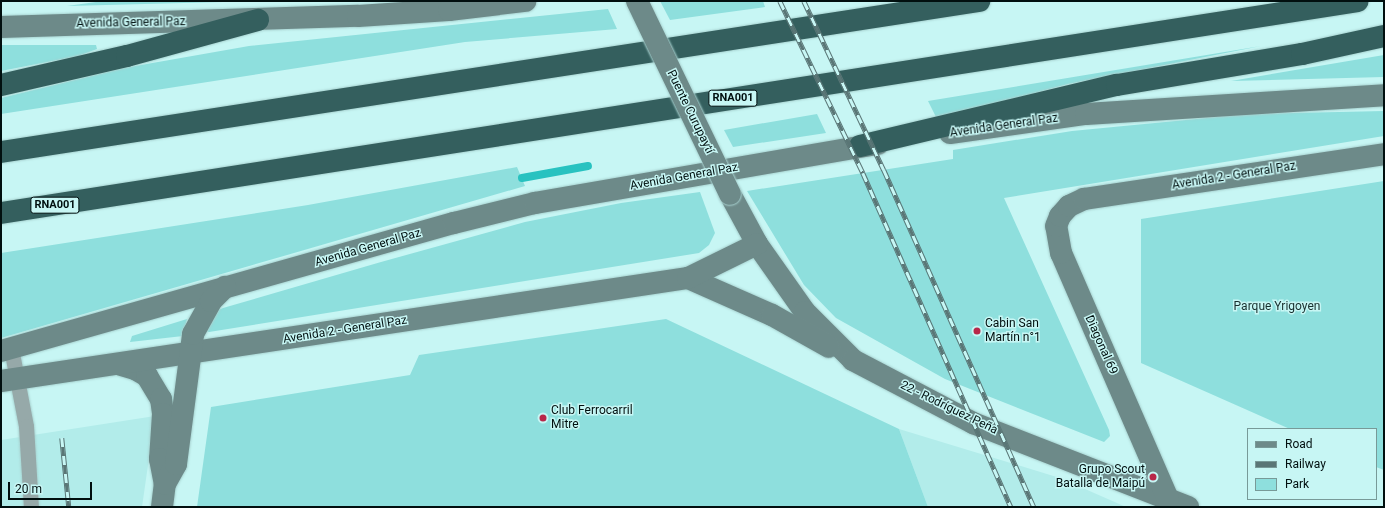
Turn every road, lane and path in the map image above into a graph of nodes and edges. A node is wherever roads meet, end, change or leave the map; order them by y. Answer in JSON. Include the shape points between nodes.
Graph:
{"nodes":[{"id":1,"x":525,"y":1,"type":"edge"},
{"id":2,"x":637,"y":1,"type":"edge"},
{"id":3,"x":979,"y":1,"type":"edge"},
{"id":4,"x":1358,"y":1,"type":"edge"},
{"id":5,"x":258,"y":20,"type":"junction"},
{"id":6,"x":1,"y":27,"type":"edge"},
{"id":7,"x":1384,"y":36,"type":"edge"},
{"id":8,"x":1,"y":85,"type":"edge"},
{"id":9,"x":1384,"y":95,"type":"edge"},
{"id":10,"x":860,"y":146,"type":"junction"},
{"id":11,"x":1,"y":152,"type":"edge"},
{"id":12,"x":1384,"y":154,"type":"edge"},
{"id":13,"x":1084,"y":199,"type":"joint"},
{"id":14,"x":1,"y":213,"type":"edge"},
{"id":15,"x":758,"y":244,"type":"junction"},
{"id":16,"x":688,"y":278,"type":"junction"},
{"id":17,"x":224,"y":287,"type":"junction"},
{"id":18,"x":6,"y":350,"type":"edge"},
{"id":19,"x":190,"y":353,"type":"junction"},
{"id":20,"x":853,"y":360,"type":"junction"},
{"id":21,"x":121,"y":365,"type":"junction"},
{"id":22,"x":9,"y":380,"type":"edge"},
{"id":23,"x":165,"y":484,"type":"junction"},
{"id":24,"x":1168,"y":499,"type":"junction"},
{"id":25,"x":31,"y":507,"type":"edge"},
{"id":26,"x":162,"y":507,"type":"edge"},
{"id":27,"x":1188,"y":507,"type":"edge"}],
"edges":[{"from":1,"to":5,"type":"street","name":"Avenida General Paz","via":[[449,10]]},
{"from":2,"to":15,"type":"street","name":"Puente Curupaytí","bridge":true,"via":[[730,194]]},
{"from":3,"to":11,"type":"highway"},
{"from":4,"to":14,"type":"highway","number":"RNA001"},
{"from":5,"to":6,"type":"street","name":"Avenida General Paz"},
{"from":5,"to":8,"type":"highway","via":[[127,56]]},
{"from":7,"to":10,"type":"highway","via":[[1302,54],[1116,84]]},
{"from":9,"to":10,"type":"street","name":"Avenida General Paz","via":[[1086,114]]},
{"from":10,"to":17,"type":"street","name":"Avenida General Paz","via":[[535,204]]},
{"from":12,"to":13,"type":"street","name":"Avenida 2 - General Paz"},
{"from":13,"to":24,"type":"street","name":"Diagonal 69","via":[[1069,206],[1060,216],[1056,226],[1056,237]]},
{"from":15,"to":16,"type":"street","name":"Avenida 2 - General Paz"},
{"from":15,"to":20,"type":"street","name":"22 - Rodríguez Peña","via":[[804,312]]},
{"from":16,"to":19,"type":"street","name":"Avenida 2 - General Paz"},
{"from":16,"to":20,"type":"street","via":[[772,315]]},
{"from":17,"to":18,"type":"street","name":"Avenida General Paz"},
{"from":17,"to":19,"type":"street","via":[[200,317],[193,334]]},
{"from":18,"to":22,"type":"lane"},
{"from":19,"to":21,"type":"street","name":"Avenida 2 - General Paz"},
{"from":19,"to":23,"type":"street","via":[[176,464]]},
{"from":20,"to":24,"type":"street","name":"22 - Rodríguez Peña","via":[[973,423]]},
{"from":21,"to":22,"type":"street","name":"Avenida 2 - General Paz"},
{"from":21,"to":23,"type":"street","via":[[147,376],[161,399],[163,414],[160,459]]},
{"from":22,"to":25,"type":"lane","via":[[26,426]]},
{"from":23,"to":26,"type":"street"},
{"from":24,"to":27,"type":"street","name":"22 - Rodríguez Peña"}]}
